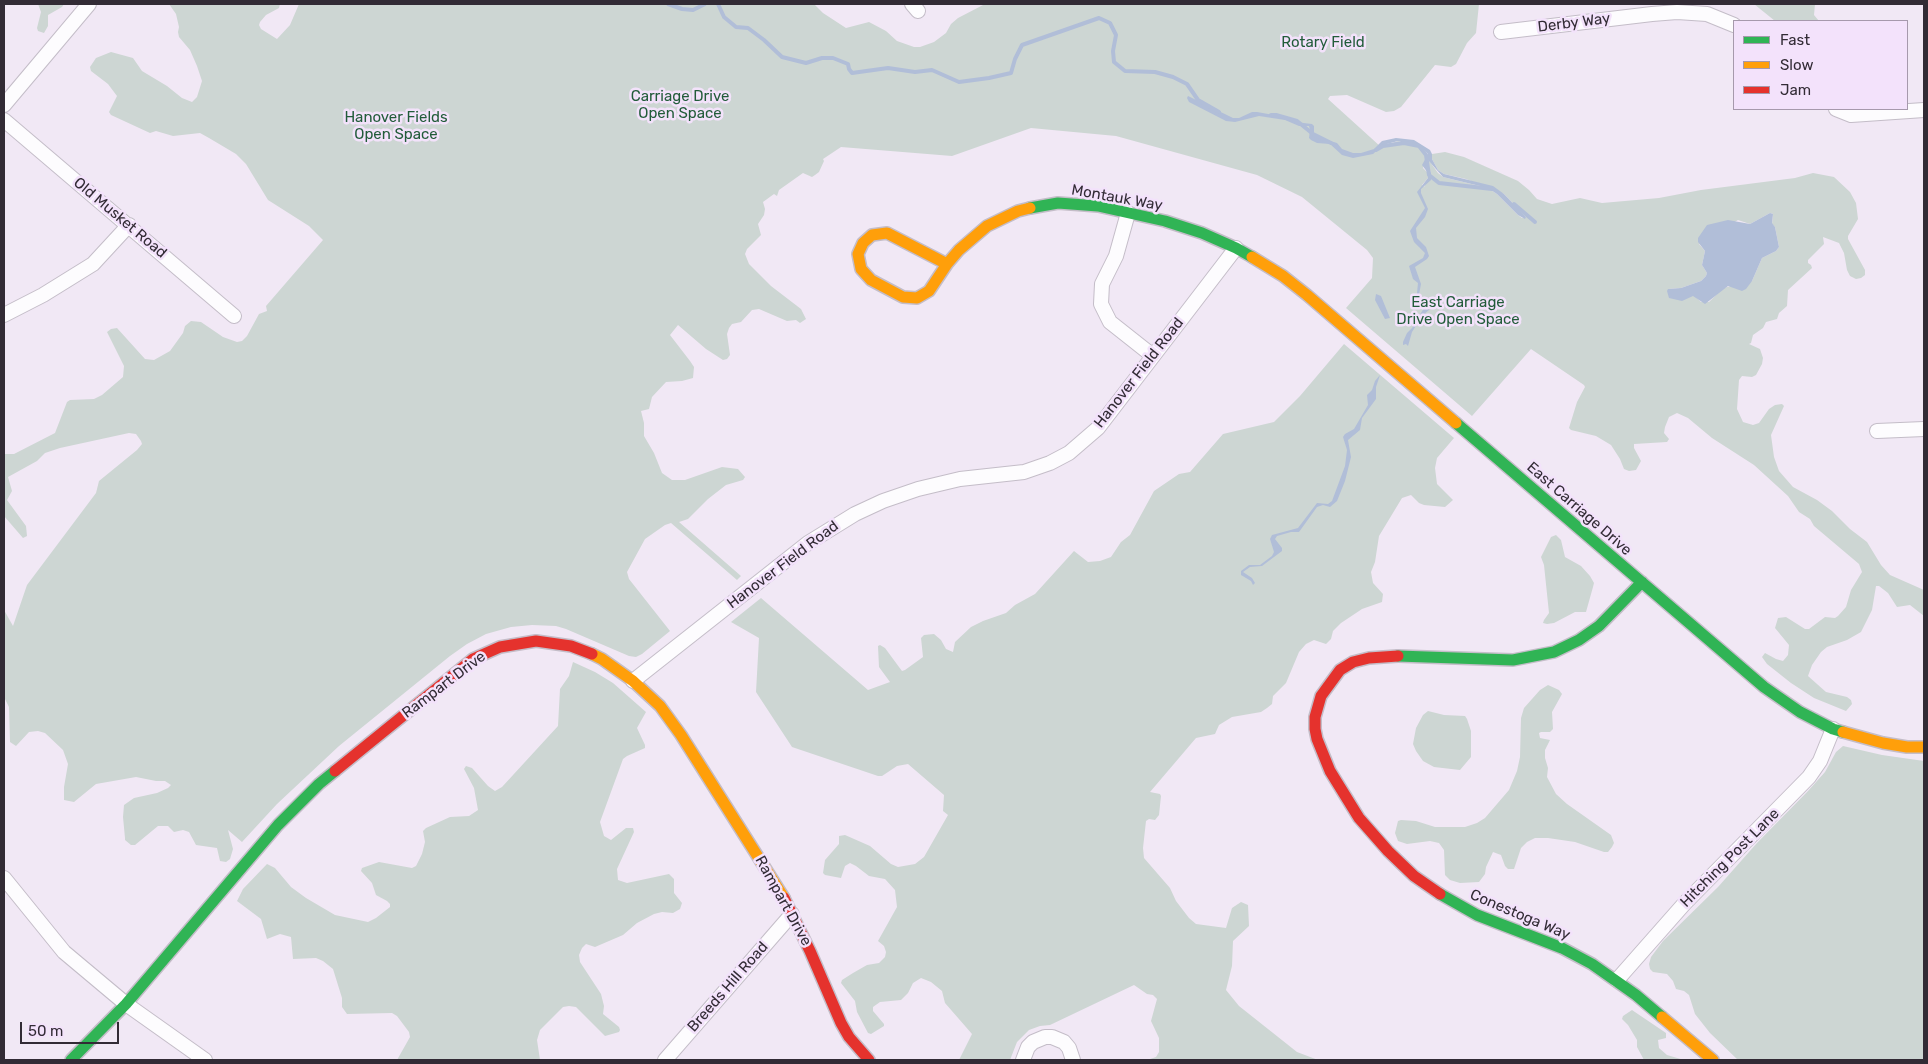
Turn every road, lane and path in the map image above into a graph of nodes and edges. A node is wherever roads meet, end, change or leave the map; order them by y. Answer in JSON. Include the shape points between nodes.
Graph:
{"nodes":[{"id":1,"x":89,"y":4,"type":"edge"},
{"id":2,"x":1733,"y":26,"type":"edge"},
{"id":3,"x":1501,"y":32,"type":"dead end"},
{"id":4,"x":4,"y":105,"type":"edge"},
{"id":5,"x":1838,"y":110,"type":"edge"},
{"id":6,"x":1924,"y":110,"type":"edge"},
{"id":7,"x":4,"y":120,"type":"edge"},
{"id":8,"x":1128,"y":213,"type":"junction"},
{"id":9,"x":129,"y":225,"type":"junction"},
{"id":10,"x":1236,"y":248,"type":"junction"},
{"id":11,"x":947,"y":264,"type":"junction"},
{"id":12,"x":4,"y":315,"type":"edge"},
{"id":13,"x":234,"y":316,"type":"dead end"},
{"id":14,"x":1153,"y":356,"type":"junction"},
{"id":15,"x":1924,"y":429,"type":"edge"},
{"id":16,"x":1878,"y":430,"type":"dead end"},
{"id":17,"x":1642,"y":582,"type":"junction"},
{"id":18,"x":634,"y":681,"type":"junction"},
{"id":19,"x":1833,"y":729,"type":"junction"},
{"id":20,"x":1924,"y":748,"type":"edge"},
{"id":21,"x":4,"y":878,"type":"edge"},
{"id":22,"x":792,"y":914,"type":"junction"},
{"id":23,"x":1617,"y":980,"type":"junction"},
{"id":24,"x":126,"y":1004,"type":"junction"},
{"id":25,"x":71,"y":1060,"type":"edge"},
{"id":26,"x":205,"y":1060,"type":"edge"},
{"id":27,"x":665,"y":1060,"type":"edge"},
{"id":28,"x":869,"y":1060,"type":"edge"},
{"id":29,"x":1023,"y":1060,"type":"edge"},
{"id":30,"x":1072,"y":1060,"type":"edge"},
{"id":31,"x":1713,"y":1060,"type":"edge"}],
"edges":[{"from":1,"to":4,"type":"street"},
{"from":2,"to":3,"type":"street","name":"Derby Way","via":[[1707,14],[1677,12]]},
{"from":5,"to":6,"type":"street","via":[[1850,115]]},
{"from":7,"to":9,"type":"street","name":"Old Musket Road"},
{"from":8,"to":10,"type":"street","name":"Montauk Way","via":[[1184,226]]},
{"from":8,"to":11,"type":"street","name":"Montauk Way","via":[[1074,203],[1018,211],[987,226]]},
{"from":8,"to":14,"type":"street","via":[[1116,256],[1102,284],[1101,304],[1110,322]]},
{"from":9,"to":12,"type":"street","via":[[93,264]]},
{"from":9,"to":13,"type":"street","name":"Old Musket Road"},
{"from":10,"to":14,"type":"street","name":"Hanover Field Road"},
{"from":10,"to":17,"type":"street","name":"East Carriage Drive","via":[[1301,290]]},
{"from":11,"to":11,"type":"street","name":"Montauk Way","via":[[929,291],[910,299],[865,276],[858,254],[863,242],[872,235],[887,233]]},
{"from":14,"to":18,"type":"street","name":"Hanover Field Road","via":[[1098,428],[1069,453],[1024,472],[960,479],[918,489],[855,514],[808,543]]},
{"from":15,"to":16,"type":"street"},
{"from":17,"to":19,"type":"street","name":"East Carriage Drive","via":[[1764,687],[1800,712]]},
{"from":17,"to":23,"type":"street","name":"Conestoga Way","via":[[1599,626],[1554,652],[1513,660],[1389,656],[1353,662],[1331,681],[1321,696],[1315,717],[1317,739],[1330,771],[1349,802],[1369,830],[1414,876],[1477,915],[1562,948]]},
{"from":18,"to":22,"type":"street","name":"Rampart Drive","via":[[653,698],[681,735],[781,891]]},
{"from":18,"to":24,"type":"street","name":"Rampart Drive","via":[[586,651],[553,643],[500,646],[473,659],[398,718],[278,825]]},
{"from":19,"to":20,"type":"street","name":"East Carriage Drive","via":[[1883,743]]},
{"from":19,"to":23,"type":"street","name":"Hitching Post Lane","via":[[1820,761],[1809,777],[1684,904]]},
{"from":21,"to":24,"type":"street","via":[[64,952]]},
{"from":22,"to":27,"type":"street","name":"Breeds Hill Road"},
{"from":22,"to":28,"type":"street","name":"Rampart Drive","via":[[841,1023]]},
{"from":23,"to":31,"type":"street","name":"Conestoga Way"},
{"from":24,"to":25,"type":"street","name":"Rampart Drive"},
{"from":24,"to":26,"type":"street"},
{"from":29,"to":30,"type":"street","via":[[1033,1042],[1052,1036],[1069,1048]]}]}
